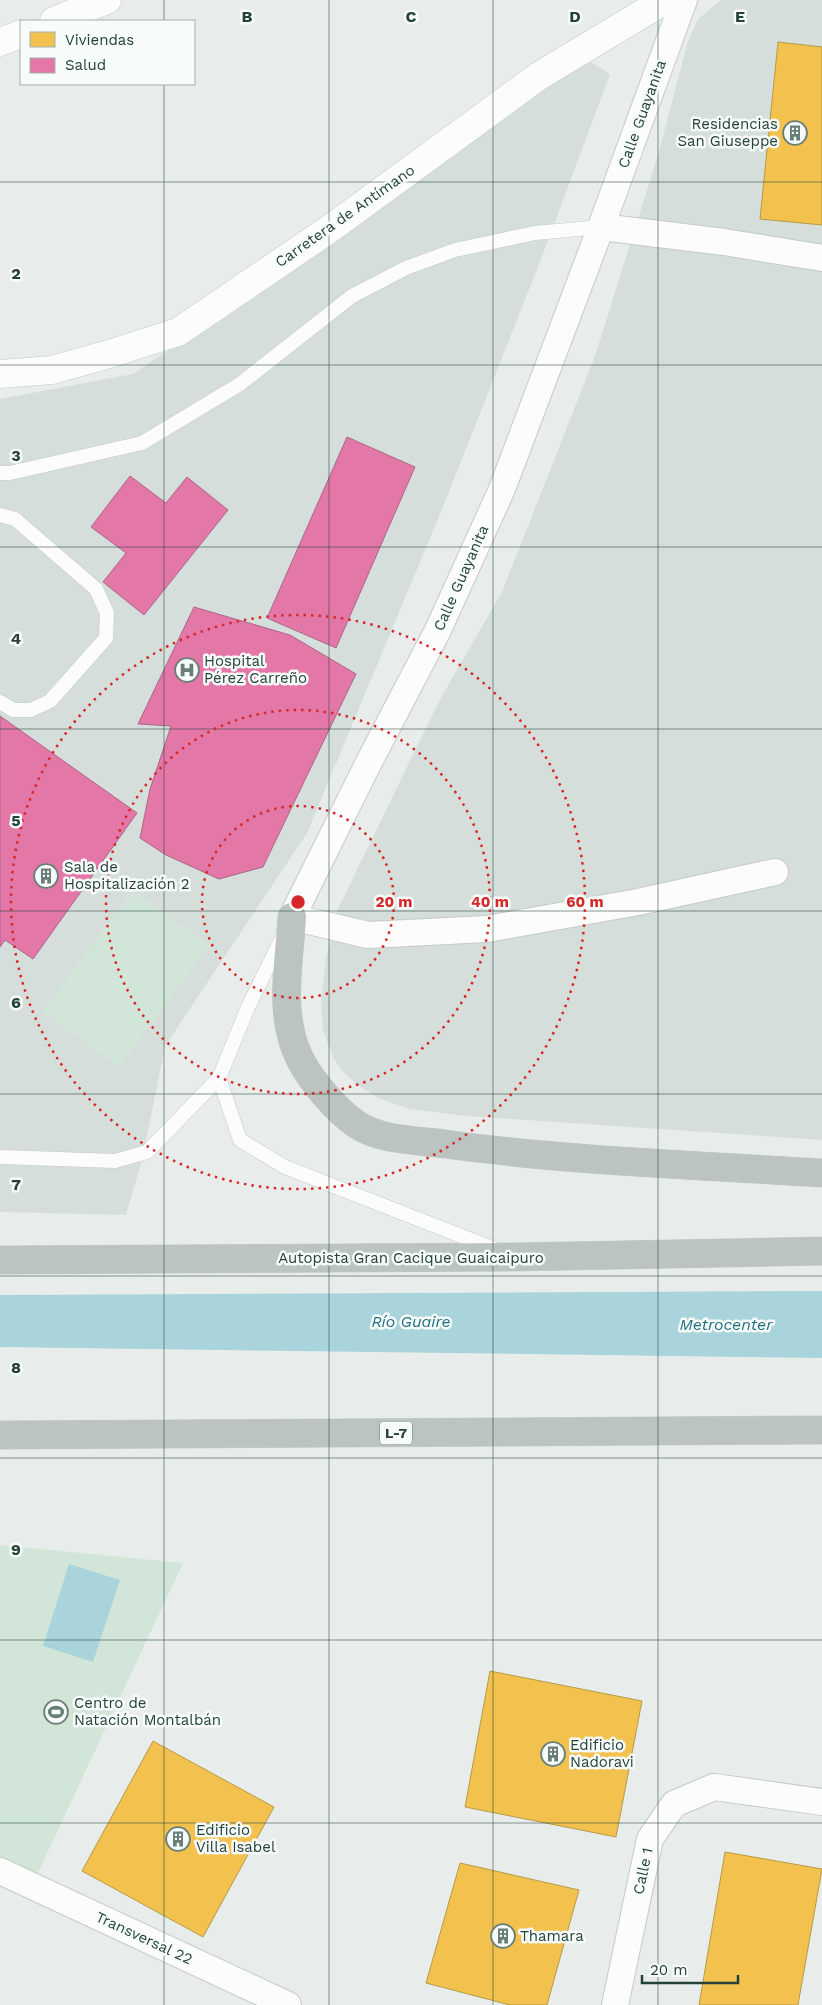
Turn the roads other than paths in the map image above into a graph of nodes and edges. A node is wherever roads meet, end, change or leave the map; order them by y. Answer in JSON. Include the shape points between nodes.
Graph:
{"nodes":[{"id":1,"x":107,"y":0,"type":"edge"},
{"id":2,"x":665,"y":0,"type":"edge"},
{"id":3,"x":684,"y":0,"type":"edge"},
{"id":4,"x":57,"y":20,"type":"edge"},
{"id":5,"x":20,"y":34,"type":"edge"},
{"id":6,"x":0,"y":42,"type":"edge"},
{"id":7,"x":601,"y":227,"type":"junction"},
{"id":8,"x":822,"y":258,"type":"edge"},
{"id":9,"x":0,"y":374,"type":"edge"},
{"id":10,"x":0,"y":473,"type":"edge"},
{"id":11,"x":0,"y":515,"type":"edge"},
{"id":12,"x":0,"y":702,"type":"edge"},
{"id":13,"x":775,"y":872,"type":"dead end"},
{"id":14,"x":292,"y":917,"type":"junction"},
{"id":15,"x":218,"y":1078,"type":"junction"},
{"id":16,"x":0,"y":1157,"type":"edge"},
{"id":17,"x":822,"y":1173,"type":"edge"},
{"id":18,"x":822,"y":1251,"type":"edge"},
{"id":19,"x":516,"y":1257,"type":"junction"},
{"id":20,"x":0,"y":1260,"type":"edge"},
{"id":21,"x":792,"y":1430,"type":"junction"},
{"id":22,"x":822,"y":1430,"type":"edge"},
{"id":23,"x":0,"y":1435,"type":"edge"},
{"id":24,"x":822,"y":1440,"type":"edge"},
{"id":25,"x":822,"y":1802,"type":"edge"},
{"id":26,"x":0,"y":1871,"type":"edge"},
{"id":27,"x":288,"y":2005,"type":"edge"},
{"id":28,"x":615,"y":2005,"type":"edge"}],
"edges":[{"from":1,"to":4,"type":"main road"},
{"from":2,"to":9,"type":"main road","name":"Carretera de Antímano","via":[[539,76],[331,228],[178,332],[52,370]]},
{"from":3,"to":7,"type":"street","name":"Calle Guayanita"},
{"from":5,"to":6,"type":"main road"},
{"from":7,"to":8,"type":"street"},
{"from":7,"to":10,"type":"lane","via":[[536,233],[455,250],[406,268],[352,296],[240,384],[142,443]]},
{"from":7,"to":14,"type":"street","name":"Calle Guayanita","via":[[502,489],[438,630]]},
{"from":11,"to":12,"type":"lane","via":[[15,519],[96,589],[107,613],[106,638],[50,701],[31,710],[13,710]]},
{"from":13,"to":14,"type":"street","via":[[638,902],[487,929],[368,935]]},
{"from":14,"to":15,"type":"lane"},
{"from":14,"to":17,"type":"highway","via":[[287,1012],[291,1035],[300,1059],[315,1083],[357,1125],[382,1135],[512,1153]]},
{"from":15,"to":16,"type":"lane","via":[[146,1152],[115,1161]]},
{"from":15,"to":19,"type":"lane","via":[[240,1140],[284,1167]]},
{"from":18,"to":19,"type":"highway","name":"Autopista Gran Cacique Guaicaipuro"},
{"from":19,"to":20,"type":"highway","name":"Autopista Gran Cacique Guaicaipuro"},
{"from":21,"to":22,"type":"highway","number":"L-7"},
{"from":21,"to":23,"type":"highway","number":"L-7"},
{"from":21,"to":24,"type":"highway"},
{"from":25,"to":28,"type":"street","name":"Calle 1","via":[[714,1788],[674,1804],[650,1839]]},
{"from":26,"to":27,"type":"street","name":"Transversal 22"}]}
